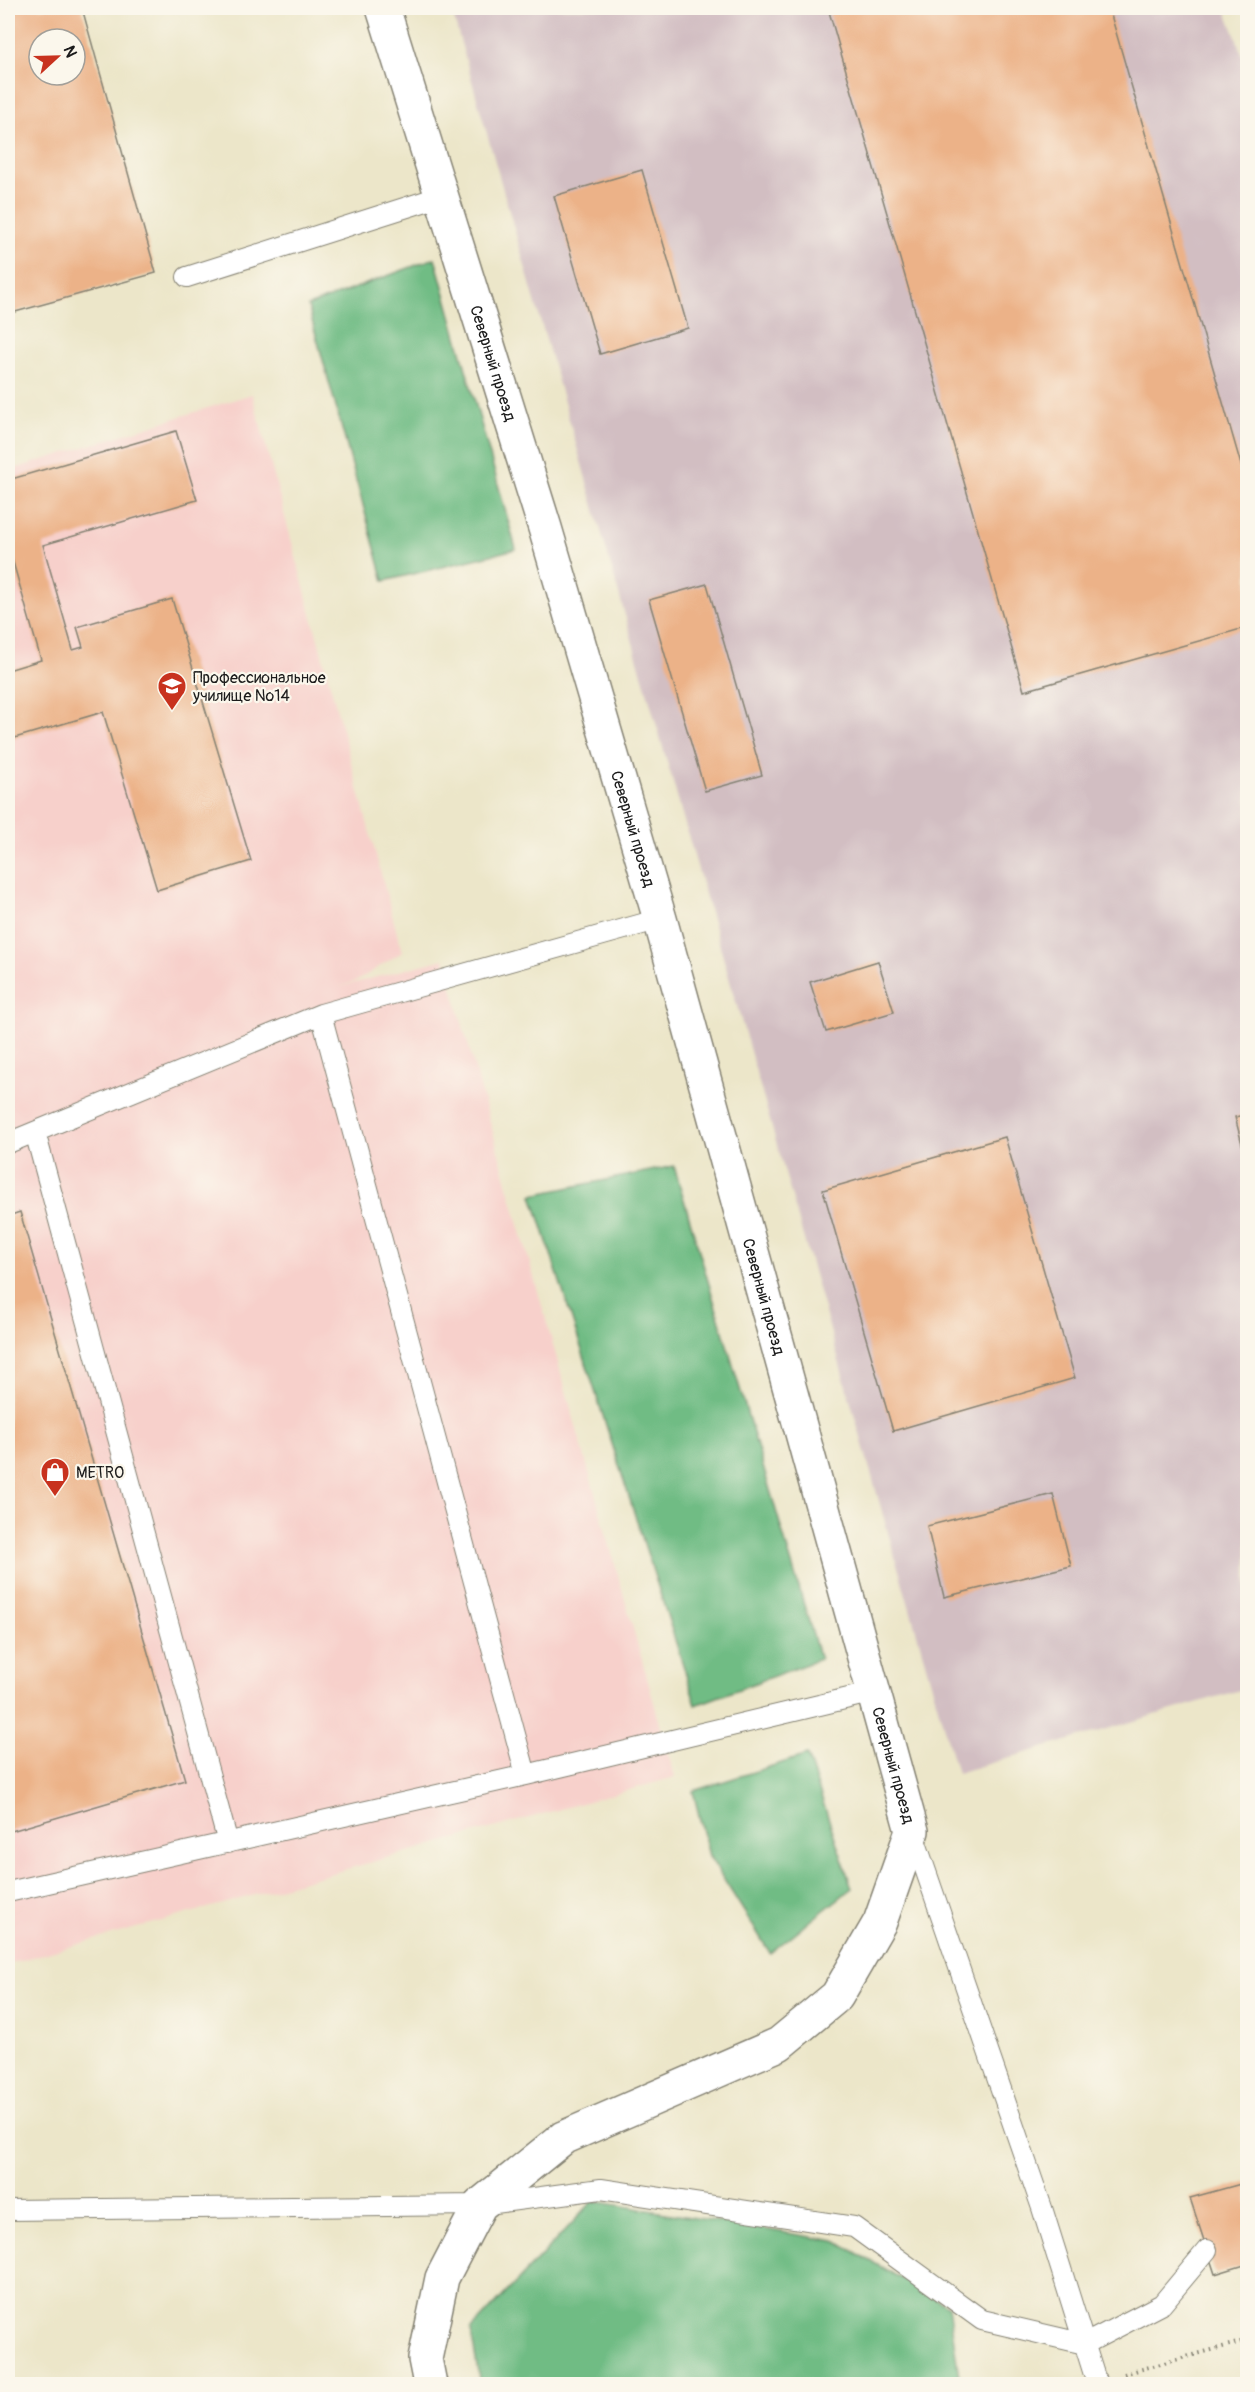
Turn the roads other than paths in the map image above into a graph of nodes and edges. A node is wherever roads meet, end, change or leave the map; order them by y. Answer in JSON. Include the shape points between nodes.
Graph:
{"nodes":[{"id":1,"x":383,"y":8,"type":"edge"},
{"id":2,"x":442,"y":196,"type":"junction"},
{"id":3,"x":187,"y":278,"type":"dead end"},
{"id":4,"x":660,"y":919,"type":"junction"},
{"id":5,"x":321,"y":1014,"type":"junction"},
{"id":6,"x":35,"y":1132,"type":"junction"},
{"id":7,"x":8,"y":1143,"type":"edge"},
{"id":8,"x":874,"y":1692,"type":"junction"},
{"id":9,"x":526,"y":1775,"type":"junction"},
{"id":10,"x":912,"y":1831,"type":"junction"},
{"id":11,"x":228,"y":1843,"type":"junction"},
{"id":12,"x":8,"y":1893,"type":"edge"},
{"id":13,"x":480,"y":2205,"type":"junction"},
{"id":14,"x":8,"y":2210,"type":"edge"},
{"id":15,"x":1207,"y":2250,"type":"dead end"},
{"id":16,"x":1084,"y":2344,"type":"junction"},
{"id":17,"x":1096,"y":2383,"type":"edge"},
{"id":18,"x":430,"y":2385,"type":"edge"}],
"edges":[{"from":1,"to":2,"type":"street","name":"Северный проезд"},
{"from":2,"to":3,"type":"lane"},
{"from":2,"to":4,"type":"street","name":"Северный проезд"},
{"from":4,"to":5,"type":"lane"},
{"from":4,"to":8,"type":"street","name":"Северный проезд"},
{"from":5,"to":6,"type":"lane"},
{"from":5,"to":9,"type":"lane"},
{"from":6,"to":7,"type":"lane"},
{"from":6,"to":11,"type":"lane"},
{"from":8,"to":9,"type":"lane"},
{"from":8,"to":10,"type":"street","name":"Северный проезд"},
{"from":9,"to":11,"type":"lane"},
{"from":10,"to":13,"type":"street","name":"Северный проезд","via":[[880,1922],[837,1996],[779,2044],[563,2139]]},
{"from":10,"to":16,"type":"lane","via":[[1042,2208]]},
{"from":11,"to":12,"type":"lane"},
{"from":13,"to":14,"type":"lane"},
{"from":13,"to":16,"type":"lane","via":[[601,2189],[854,2227],[982,2320]]},
{"from":13,"to":18,"type":"street","name":"Северный проезд","via":[[442,2278],[425,2359]]},
{"from":15,"to":16,"type":"lane","via":[[1162,2304]]},
{"from":16,"to":17,"type":"lane"}]}
